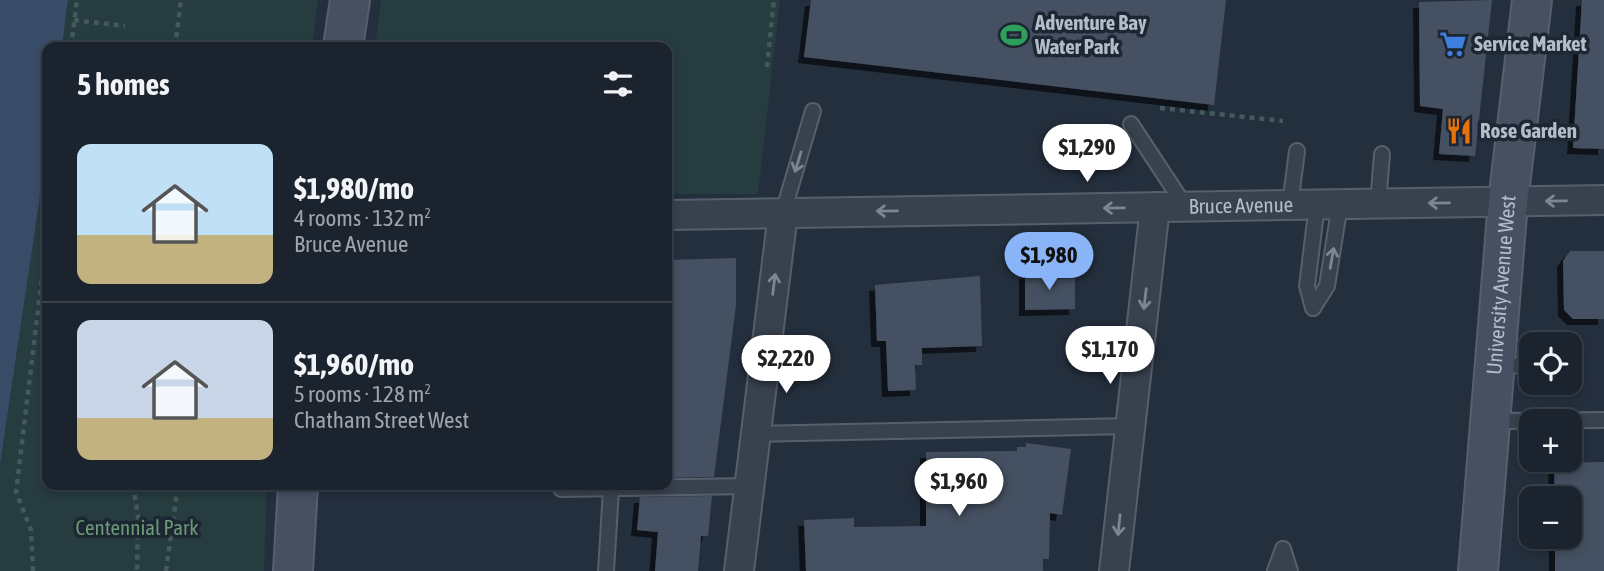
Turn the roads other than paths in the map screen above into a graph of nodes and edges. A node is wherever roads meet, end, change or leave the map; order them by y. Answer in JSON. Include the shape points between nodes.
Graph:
{"nodes":[{"id":1,"x":350,"y":0,"type":"edge"},
{"id":2,"x":1532,"y":0,"type":"edge"},
{"id":3,"x":344,"y":42,"type":"edge"},
{"id":4,"x":813,"y":111,"type":"dead end"},
{"id":5,"x":1131,"y":124,"type":"dead end"},
{"id":6,"x":1297,"y":150,"type":"dead end"},
{"id":7,"x":1382,"y":153,"type":"dead end"},
{"id":8,"x":1604,"y":200,"type":"edge"},
{"id":9,"x":1508,"y":202,"type":"junction"},
{"id":10,"x":1378,"y":204,"type":"junction"},
{"id":11,"x":1315,"y":205,"type":"junction"},
{"id":12,"x":1185,"y":206,"type":"junction"},
{"id":13,"x":1155,"y":207,"type":"junction"},
{"id":14,"x":783,"y":213,"type":"junction"},
{"id":15,"x":672,"y":215,"type":"edge"},
{"id":16,"x":1513,"y":366,"type":"edge"},
{"id":17,"x":1604,"y":420,"type":"edge"},
{"id":18,"x":1490,"y":421,"type":"junction"},
{"id":19,"x":1130,"y":426,"type":"junction"},
{"id":20,"x":756,"y":434,"type":"junction"},
{"id":21,"x":750,"y":486,"type":"junction"},
{"id":22,"x":672,"y":488,"type":"edge"},
{"id":23,"x":298,"y":490,"type":"edge"},
{"id":24,"x":611,"y":490,"type":"edge"},
{"id":25,"x":293,"y":571,"type":"edge"},
{"id":26,"x":606,"y":571,"type":"edge"},
{"id":27,"x":739,"y":571,"type":"edge"},
{"id":28,"x":1114,"y":571,"type":"edge"},
{"id":29,"x":1275,"y":571,"type":"edge"},
{"id":30,"x":1290,"y":571,"type":"edge"},
{"id":31,"x":1478,"y":571,"type":"edge"}],
"edges":[{"from":1,"to":3,"type":"main road"},
{"from":2,"to":9,"type":"main road","name":"University Avenue West"},
{"from":4,"to":14,"type":"lane","one_way":true},
{"from":5,"to":12,"type":"lane"},
{"from":6,"to":11,"type":"lane"},
{"from":7,"to":10,"type":"lane"},
{"from":8,"to":9,"type":"street","name":"Bruce Avenue","one_way":true},
{"from":9,"to":10,"type":"street","name":"Bruce Avenue","one_way":true},
{"from":9,"to":16,"type":"main road","name":"University Avenue West"},
{"from":10,"to":11,"type":"street","name":"Bruce Avenue"},
{"from":11,"to":11,"type":"lane","one_way":true,"via":[[1307,286],[1313,309],[1327,286]]},
{"from":11,"to":12,"type":"street","name":"Bruce Avenue"},
{"from":12,"to":13,"type":"street","name":"Bruce Avenue"},
{"from":13,"to":14,"type":"street","name":"Bruce Avenue","one_way":true},
{"from":13,"to":19,"type":"street","one_way":true},
{"from":14,"to":15,"type":"street","name":"Bruce Avenue"},
{"from":20,"to":14,"type":"street","one_way":true},
{"from":16,"to":18,"type":"main road","name":"University Avenue West"},
{"from":17,"to":18,"type":"lane"},
{"from":18,"to":31,"type":"main road","name":"University Avenue West"},
{"from":19,"to":20,"type":"lane"},
{"from":19,"to":28,"type":"street","one_way":true},
{"from":20,"to":21,"type":"street"},
{"from":21,"to":22,"type":"lane"},
{"from":21,"to":27,"type":"street"},
{"from":23,"to":25,"type":"main road"},
{"from":24,"to":26,"type":"lane"},
{"from":29,"to":30,"type":"lane","via":[[1283,549]]}]}
